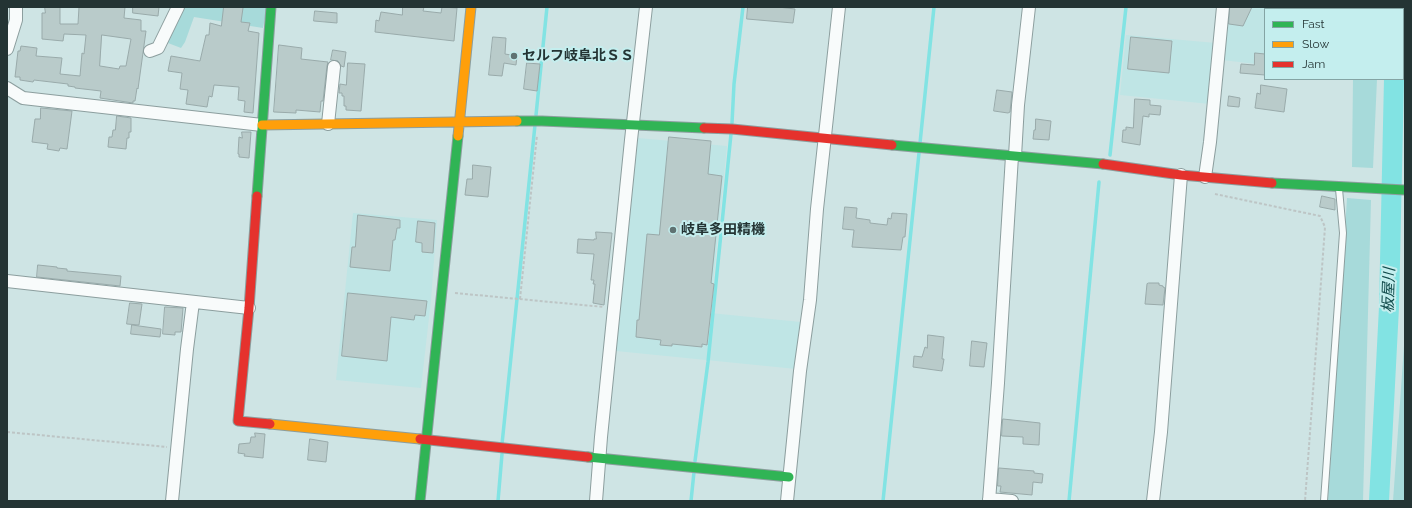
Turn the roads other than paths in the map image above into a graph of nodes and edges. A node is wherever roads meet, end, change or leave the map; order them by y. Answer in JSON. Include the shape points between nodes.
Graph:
{"nodes":[{"id":1,"x":16,"y":7,"type":"edge"},
{"id":2,"x":178,"y":7,"type":"edge"},
{"id":3,"x":271,"y":7,"type":"edge"},
{"id":4,"x":471,"y":7,"type":"edge"},
{"id":5,"x":646,"y":7,"type":"edge"},
{"id":6,"x":839,"y":7,"type":"edge"},
{"id":7,"x":1029,"y":7,"type":"edge"},
{"id":8,"x":1223,"y":7,"type":"edge"},
{"id":9,"x":7,"y":49,"type":"edge"},
{"id":10,"x":150,"y":51,"type":"dead end"},
{"id":11,"x":334,"y":67,"type":"dead end"},
{"id":12,"x":7,"y":88,"type":"edge"},
{"id":13,"x":459,"y":122,"type":"junction"},
{"id":14,"x":328,"y":124,"type":"junction"},
{"id":15,"x":262,"y":125,"type":"junction"},
{"id":16,"x":632,"y":126,"type":"junction"},
{"id":17,"x":824,"y":139,"type":"junction"},
{"id":18,"x":1014,"y":156,"type":"junction"},
{"id":19,"x":1181,"y":175,"type":"junction"},
{"id":20,"x":1205,"y":176,"type":"junction"},
{"id":21,"x":1339,"y":185,"type":"junction"},
{"id":22,"x":1405,"y":190,"type":"edge"},
{"id":23,"x":7,"y":281,"type":"edge"},
{"id":24,"x":193,"y":302,"type":"junction"},
{"id":25,"x":249,"y":308,"type":"junction"},
{"id":26,"x":426,"y":441,"type":"junction"},
{"id":27,"x":599,"y":458,"type":"junction"},
{"id":28,"x":789,"y":477,"type":"junction"},
{"id":29,"x":989,"y":500,"type":"edge"},
{"id":30,"x":172,"y":501,"type":"edge"},
{"id":31,"x":420,"y":501,"type":"edge"},
{"id":32,"x":596,"y":501,"type":"edge"},
{"id":33,"x":787,"y":501,"type":"edge"},
{"id":34,"x":1012,"y":501,"type":"edge"},
{"id":35,"x":1154,"y":501,"type":"edge"},
{"id":36,"x":1324,"y":501,"type":"edge"}],
"edges":[{"from":1,"to":9,"type":"street","via":[[16,20]]},
{"from":2,"to":10,"type":"street","via":[[158,48]]},
{"from":3,"to":15,"type":"street"},
{"from":4,"to":13,"type":"street"},
{"from":5,"to":16,"type":"street"},
{"from":6,"to":17,"type":"street"},
{"from":7,"to":18,"type":"street"},
{"from":8,"to":20,"type":"street"},
{"from":11,"to":14,"type":"street"},
{"from":12,"to":15,"type":"street","via":[[23,98]]},
{"from":13,"to":14,"type":"street"},
{"from":13,"to":16,"type":"street"},
{"from":13,"to":26,"type":"street"},
{"from":14,"to":15,"type":"street"},
{"from":15,"to":25,"type":"street"},
{"from":16,"to":17,"type":"street","via":[[732,129]]},
{"from":16,"to":27,"type":"street"},
{"from":17,"to":18,"type":"street"},
{"from":17,"to":28,"type":"street","via":[[810,300]]},
{"from":18,"to":19,"type":"street","via":[[1117,165]]},
{"from":18,"to":29,"type":"street"},
{"from":19,"to":20,"type":"street"},
{"from":19,"to":35,"type":"street"},
{"from":20,"to":21,"type":"street","via":[[1244,181]]},
{"from":21,"to":22,"type":"street"},
{"from":21,"to":36,"type":"lane","via":[[1343,233]]},
{"from":23,"to":24,"type":"street"},
{"from":24,"to":25,"type":"street"},
{"from":24,"to":30,"type":"street"},
{"from":25,"to":26,"type":"street","via":[[238,421]]},
{"from":26,"to":27,"type":"street"},
{"from":26,"to":31,"type":"street"},
{"from":27,"to":28,"type":"street"},
{"from":27,"to":32,"type":"street"},
{"from":28,"to":33,"type":"street"},
{"from":29,"to":34,"type":"street"}]}
